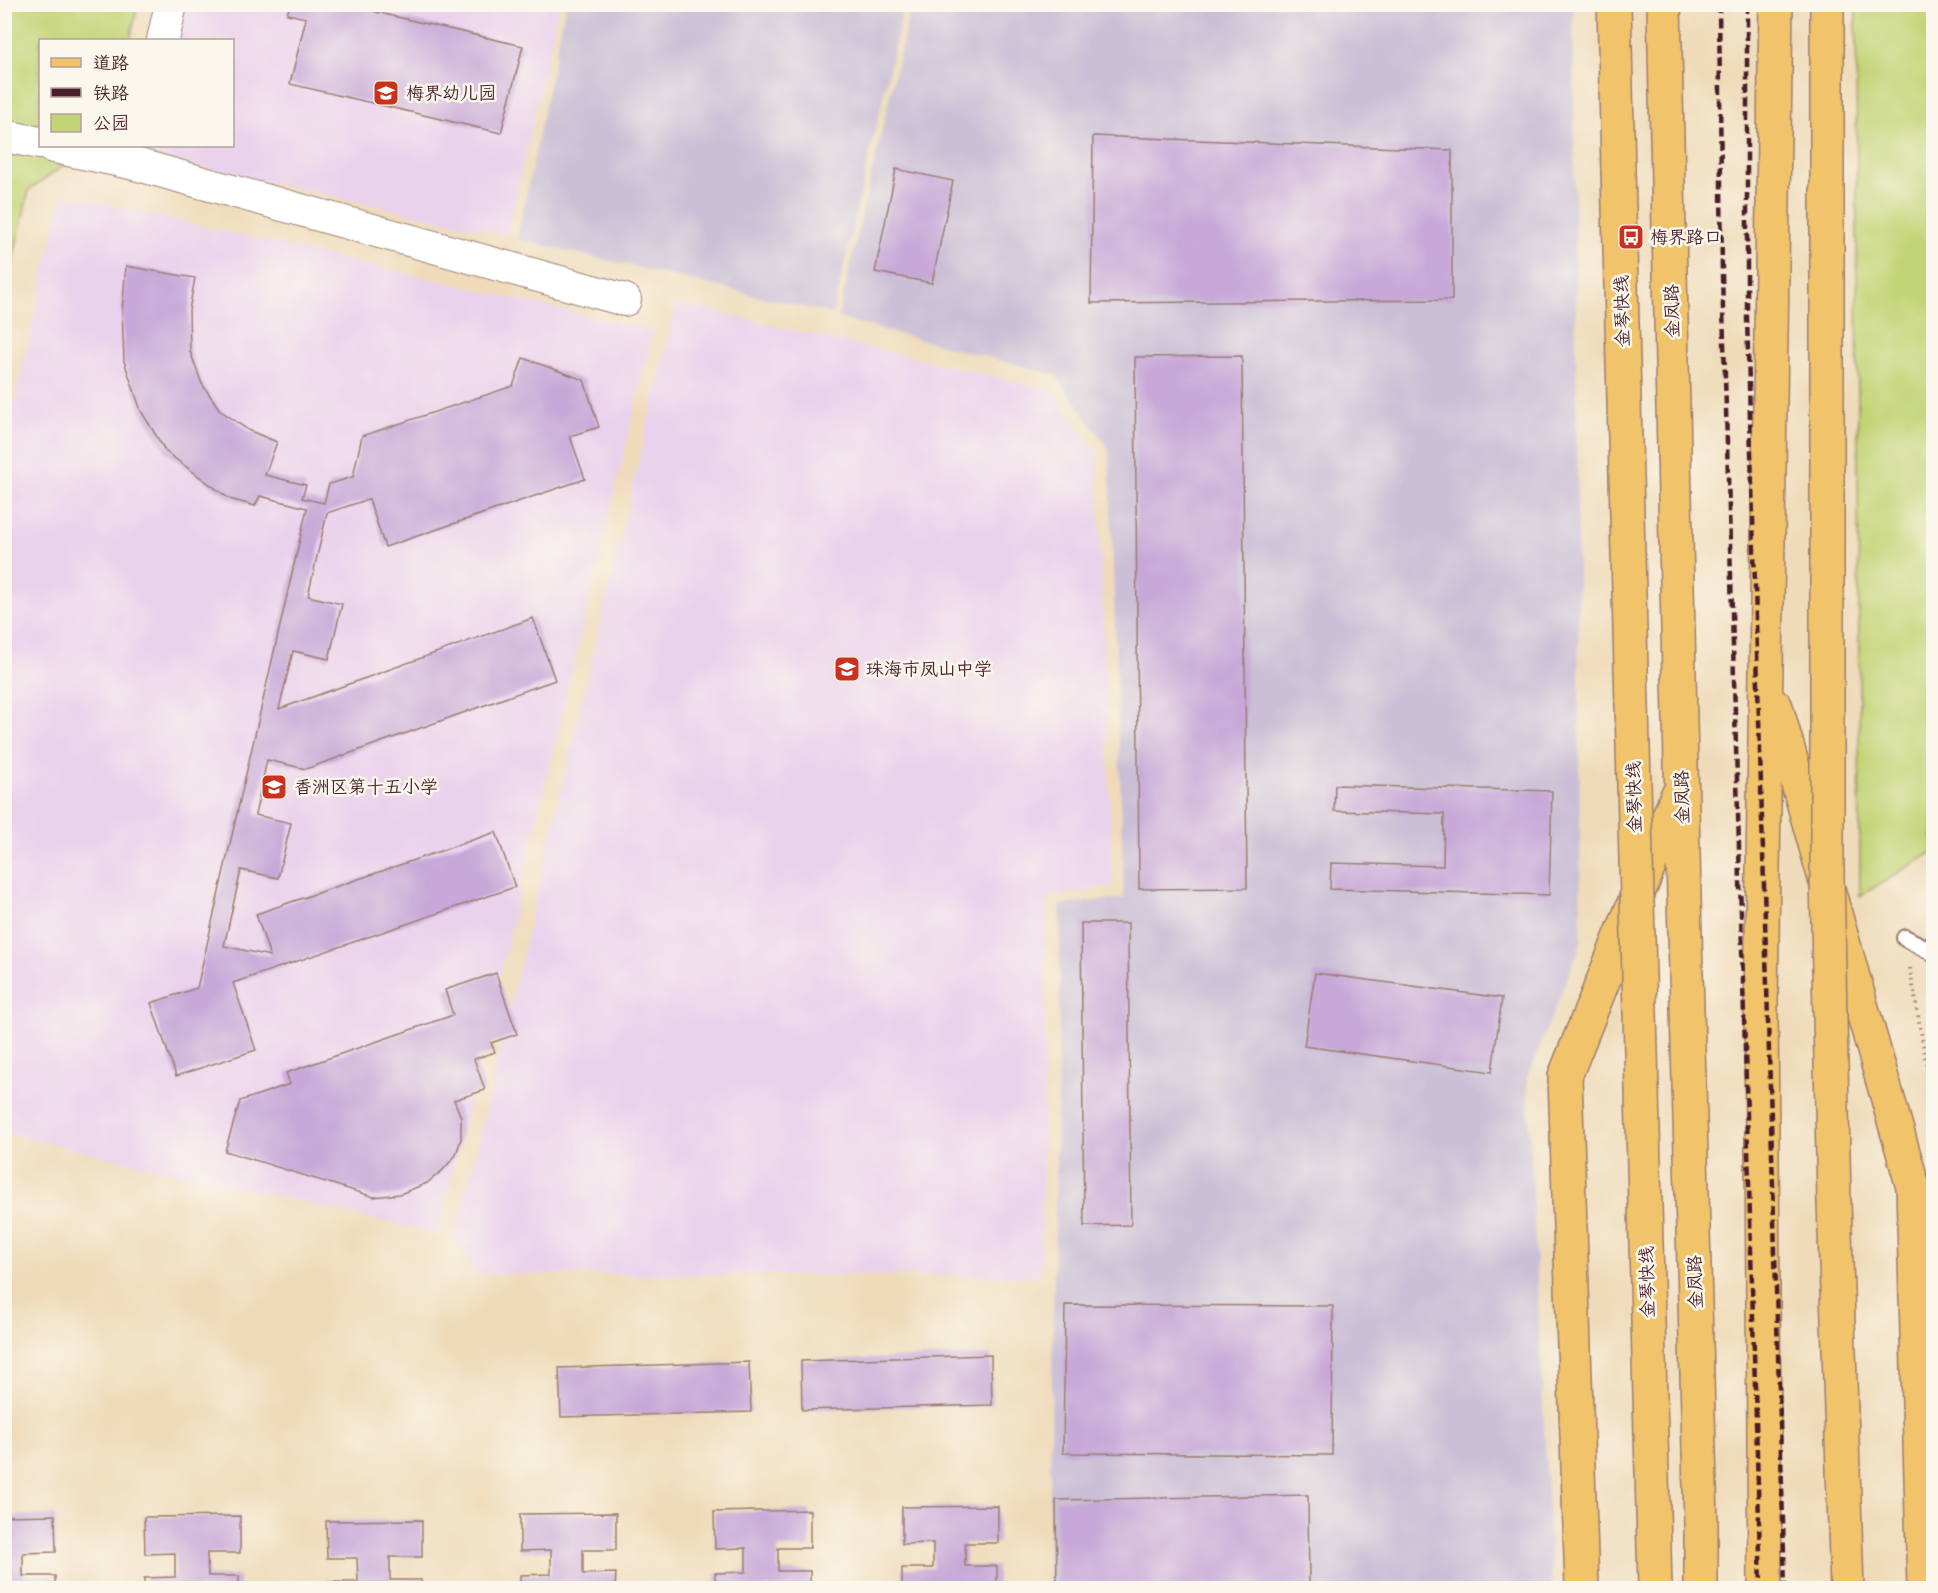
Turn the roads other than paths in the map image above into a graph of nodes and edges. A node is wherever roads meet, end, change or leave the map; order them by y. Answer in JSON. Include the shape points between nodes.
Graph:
{"nodes":[{"id":1,"x":171,"y":4,"type":"edge"},
{"id":2,"x":1614,"y":4,"type":"edge"},
{"id":3,"x":1664,"y":4,"type":"edge"},
{"id":4,"x":1776,"y":4,"type":"edge"},
{"id":5,"x":1827,"y":4,"type":"edge"},
{"id":6,"x":163,"y":39,"type":"edge"},
{"id":7,"x":4,"y":136,"type":"edge"},
{"id":8,"x":39,"y":144,"type":"edge"},
{"id":9,"x":60,"y":147,"type":"edge"},
{"id":10,"x":137,"y":155,"type":"edge"},
{"id":11,"x":625,"y":300,"type":"dead end"},
{"id":12,"x":1766,"y":672,"type":"junction"},
{"id":13,"x":1682,"y":783,"type":"junction"},
{"id":14,"x":1905,"y":938,"type":"road end"},
{"id":15,"x":1934,"y":953,"type":"edge"},
{"id":16,"x":1582,"y":1588,"type":"edge"},
{"id":17,"x":1655,"y":1588,"type":"edge"},
{"id":18,"x":1701,"y":1588,"type":"edge"},
{"id":19,"x":1765,"y":1588,"type":"edge"},
{"id":20,"x":1848,"y":1588,"type":"edge"},
{"id":21,"x":1924,"y":1588,"type":"edge"}],
"edges":[{"from":1,"to":6,"type":"street"},
{"from":2,"to":17,"type":"main road","name":"金琴快线","bridge":true},
{"from":3,"to":13,"type":"main road","name":"金凤路"},
{"from":4,"to":12,"type":"main road"},
{"from":5,"to":20,"type":"main road","bridge":true,"via":[[1827,877]]},
{"from":7,"to":8,"type":"street"},
{"from":9,"to":10,"type":"street"},
{"from":10,"to":11,"type":"street"},
{"from":12,"to":19,"type":"main road","via":[[1761,1003]]},
{"from":12,"to":21,"type":"main road","bridge":true,"via":[[1912,1187]]},
{"from":13,"to":16,"type":"main road","bridge":true,"via":[[1565,1076]]},
{"from":13,"to":18,"type":"main road","name":"金凤路"},
{"from":14,"to":15,"type":"lane"}]}
